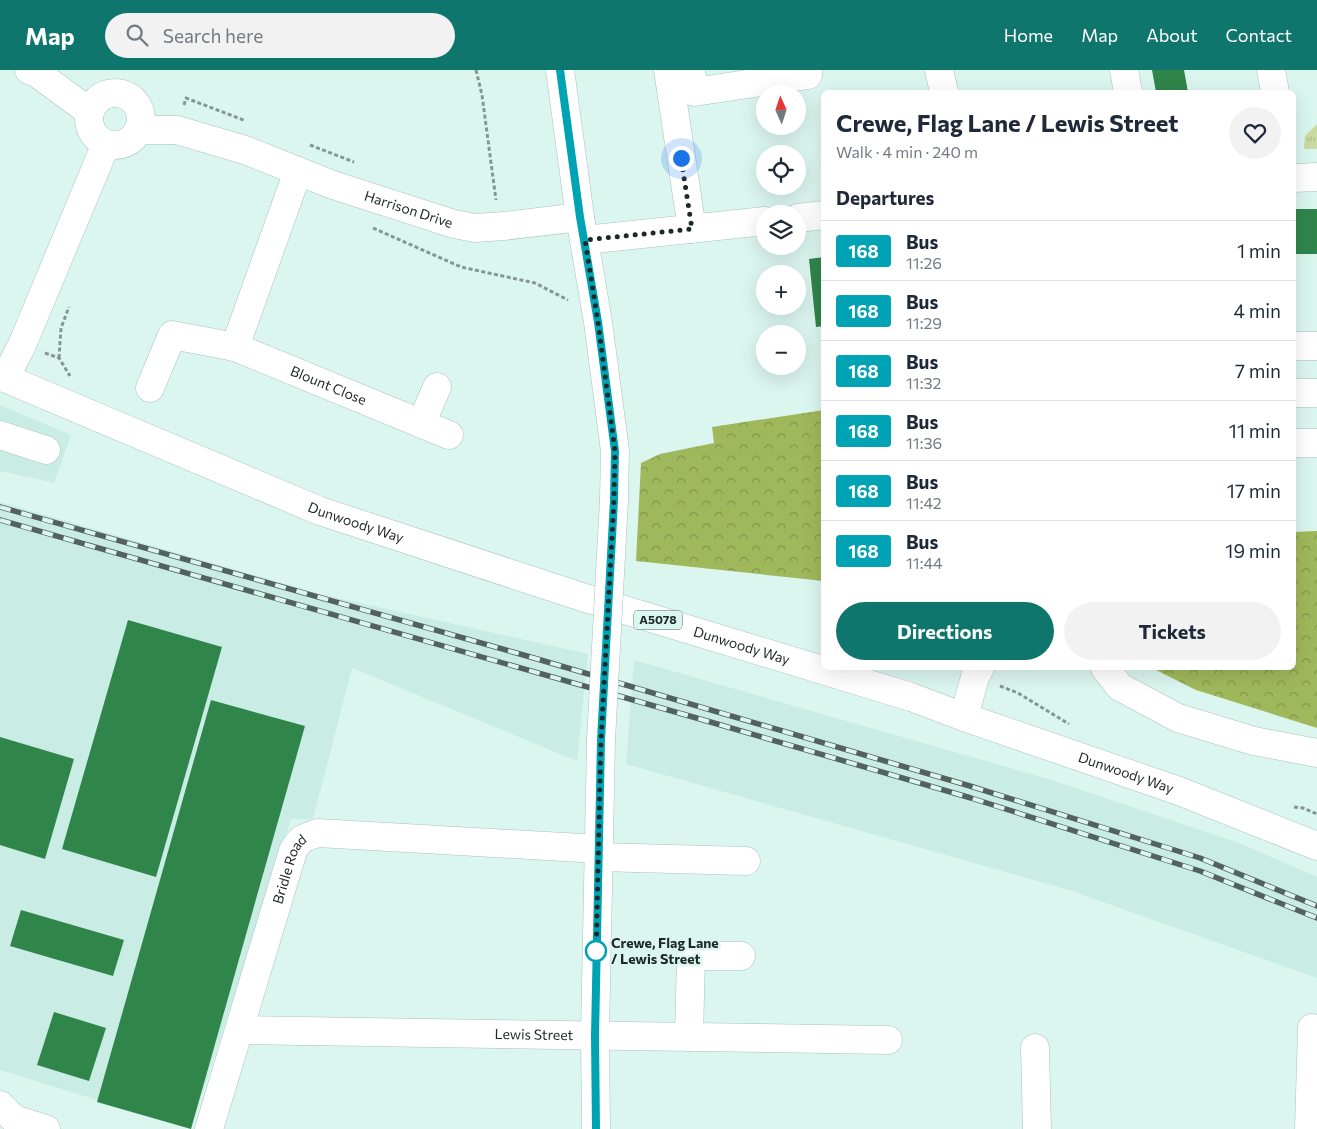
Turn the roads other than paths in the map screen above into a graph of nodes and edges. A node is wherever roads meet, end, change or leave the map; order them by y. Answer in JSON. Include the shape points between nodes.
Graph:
{"nodes":[{"id":1,"x":29,"y":70,"type":"edge"},
{"id":2,"x":560,"y":70,"type":"edge"},
{"id":3,"x":668,"y":70,"type":"edge"},
{"id":4,"x":691,"y":70,"type":"edge"},
{"id":5,"x":808,"y":70,"type":"edge"},
{"id":6,"x":939,"y":70,"type":"edge"},
{"id":7,"x":1124,"y":70,"type":"edge"},
{"id":8,"x":1271,"y":70,"type":"edge"},
{"id":9,"x":747,"y":77,"type":"edge"},
{"id":10,"x":944,"y":90,"type":"edge"},
{"id":11,"x":1128,"y":90,"type":"edge"},
{"id":12,"x":1275,"y":90,"type":"edge"},
{"id":13,"x":133,"y":100,"type":"junction"},
{"id":14,"x":90,"y":112,"type":"junction"},
{"id":15,"x":138,"y":130,"type":"junction"},
{"id":16,"x":106,"y":144,"type":"junction"},
{"id":17,"x":244,"y":150,"type":"junction"},
{"id":18,"x":298,"y":171,"type":"junction"},
{"id":19,"x":1317,"y":177,"type":"edge"},
{"id":20,"x":1296,"y":178,"type":"edge"},
{"id":21,"x":821,"y":215,"type":"edge"},
{"id":22,"x":806,"y":217,"type":"edge"},
{"id":23,"x":756,"y":222,"type":"edge"},
{"id":24,"x":583,"y":229,"type":"junction"},
{"id":25,"x":692,"y":229,"type":"junction"},
{"id":26,"x":1296,"y":346,"type":"edge"},
{"id":27,"x":1317,"y":346,"type":"edge"},
{"id":28,"x":236,"y":347,"type":"junction"},
{"id":29,"x":3,"y":377,"type":"edge"},
{"id":30,"x":437,"y":387,"type":"dead end"},
{"id":31,"x":150,"y":388,"type":"dead end"},
{"id":32,"x":1296,"y":393,"type":"edge"},
{"id":33,"x":1317,"y":393,"type":"edge"},
{"id":34,"x":421,"y":424,"type":"junction"},
{"id":35,"x":0,"y":435,"type":"edge"},
{"id":36,"x":449,"y":435,"type":"dead end"},
{"id":37,"x":1296,"y":443,"type":"edge"},
{"id":38,"x":1317,"y":443,"type":"edge"},
{"id":39,"x":46,"y":450,"type":"dead end"},
{"id":40,"x":821,"y":670,"type":"edge"},
{"id":41,"x":822,"y":670,"type":"edge"},
{"id":42,"x":979,"y":670,"type":"edge"},
{"id":43,"x":1107,"y":670,"type":"edge"},
{"id":44,"x":964,"y":717,"type":"junction"},
{"id":45,"x":1317,"y":753,"type":"edge"},
{"id":46,"x":1317,"y":846,"type":"edge"},
{"id":47,"x":598,"y":853,"type":"junction"},
{"id":48,"x":746,"y":862,"type":"dead end"},
{"id":49,"x":741,"y":956,"type":"dead end"},
{"id":50,"x":240,"y":1030,"type":"junction"},
{"id":51,"x":595,"y":1036,"type":"junction"},
{"id":52,"x":689,"y":1037,"type":"junction"},
{"id":53,"x":1313,"y":1038,"type":"edge"},
{"id":54,"x":888,"y":1040,"type":"dead end"},
{"id":55,"x":1035,"y":1048,"type":"dead end"},
{"id":56,"x":0,"y":1105,"type":"edge"},
{"id":57,"x":46,"y":1129,"type":"edge"},
{"id":58,"x":209,"y":1129,"type":"edge"},
{"id":59,"x":596,"y":1129,"type":"edge"},
{"id":60,"x":1037,"y":1129,"type":"edge"},
{"id":61,"x":1309,"y":1129,"type":"edge"}],
"edges":[{"from":1,"to":14,"type":"street"},
{"from":2,"to":24,"type":"street"},
{"from":3,"to":25,"type":"street"},
{"from":4,"to":9,"type":"street","via":[[694,92]]},
{"from":5,"to":9,"type":"street","via":[[808,75]]},
{"from":6,"to":10,"type":"street"},
{"from":7,"to":11,"type":"street"},
{"from":8,"to":12,"type":"street"},
{"from":13,"to":14,"type":"street","via":[[126,95],[108,94],[100,97]]},
{"from":13,"to":15,"type":"street","via":[[141,116]]},
{"from":13,"to":17,"type":"street","name":"Harrison Drive","via":[[180,118]]},
{"from":14,"to":16,"type":"street","via":[[92,132]]},
{"from":15,"to":16,"type":"street","via":[[125,142]]},
{"from":15,"to":17,"type":"street","name":"Harrison Drive","via":[[177,130]]},
{"from":16,"to":29,"type":"street","via":[[22,345]]},
{"from":17,"to":18,"type":"street","name":"Harrison Drive"},
{"from":18,"to":24,"type":"street","name":"Harrison Drive","via":[[454,224],[475,228],[499,221]]},
{"from":18,"to":28,"type":"street"},
{"from":19,"to":20,"type":"street"},
{"from":21,"to":22,"type":"street"},
{"from":23,"to":25,"type":"street","name":"Harrison Drive"},
{"from":24,"to":25,"type":"street","name":"Harrison Drive"},
{"from":24,"to":47,"type":"street","bridge":true,"via":[[615,451]]},
{"from":26,"to":27,"type":"street"},
{"from":28,"to":31,"type":"street","name":"Blount Close","via":[[172,336]]},
{"from":28,"to":34,"type":"street","name":"Blount Close"},
{"from":29,"to":40,"type":"street","name":"Dunwoody Way","number":"A5078","via":[[320,511],[582,597]]},
{"from":30,"to":34,"type":"street"},
{"from":32,"to":33,"type":"street"},
{"from":34,"to":36,"type":"street","name":"Blount Close"},
{"from":35,"to":39,"type":"street"},
{"from":37,"to":38,"type":"street"},
{"from":41,"to":44,"type":"street","name":"Dunwoody Way","number":"A5078"},
{"from":42,"to":44,"type":"street"},
{"from":43,"to":45,"type":"street","via":[[1120,687],[1178,718],[1254,741]]},
{"from":44,"to":46,"type":"street","name":"Dunwoody Way","number":"A5078","via":[[1179,791]]},
{"from":47,"to":48,"type":"street","name":"Bridle Road"},
{"from":47,"to":50,"type":"street","name":"Bridle Road","via":[[318,833],[308,836],[298,842],[293,851]]},
{"from":47,"to":51,"type":"street"},
{"from":49,"to":52,"type":"street","via":[[691,956]]},
{"from":50,"to":51,"type":"street","name":"Lewis Street"},
{"from":50,"to":58,"type":"street","name":"Bridle Road"},
{"from":51,"to":52,"type":"street","name":"Lewis Street"},
{"from":51,"to":59,"type":"street"},
{"from":52,"to":54,"type":"street","name":"Lewis Street"},
{"from":53,"to":61,"type":"street"},
{"from":55,"to":60,"type":"street"},
{"from":56,"to":57,"type":"street","via":[[14,1119]]}]}
